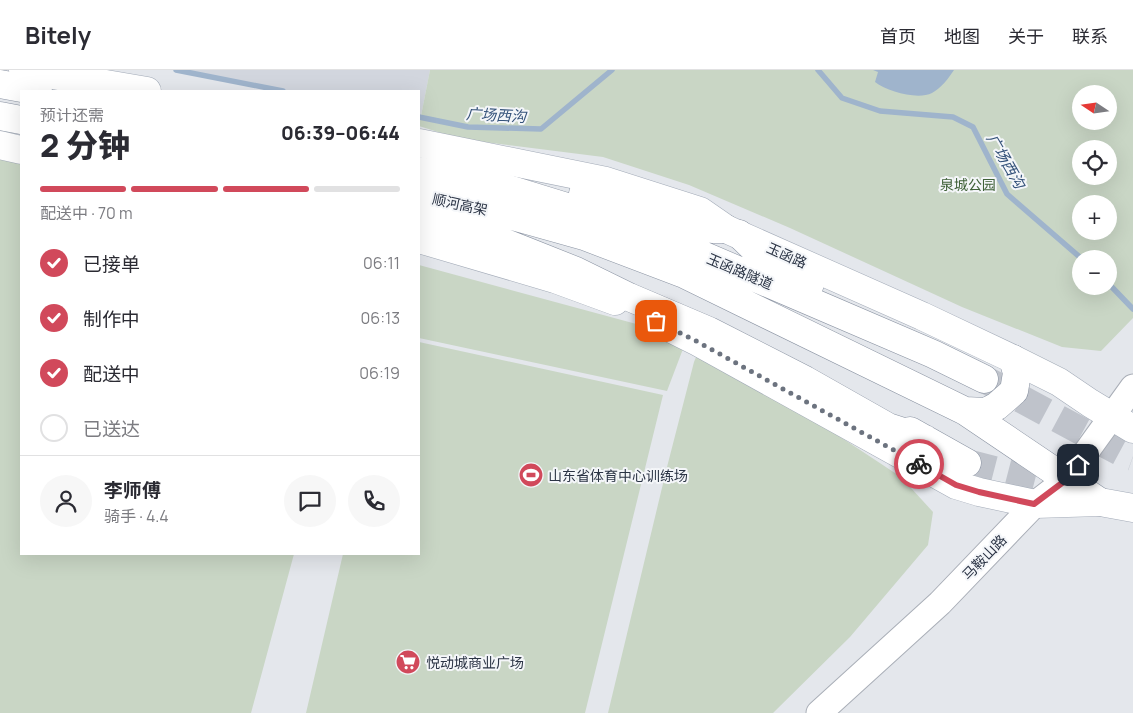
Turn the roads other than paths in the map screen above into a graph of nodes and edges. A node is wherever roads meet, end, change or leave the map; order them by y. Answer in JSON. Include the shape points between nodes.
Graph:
{"nodes":[{"id":1,"x":23,"y":70,"type":"edge"},
{"id":2,"x":0,"y":84,"type":"edge"},
{"id":3,"x":33,"y":90,"type":"edge"},
{"id":4,"x":141,"y":90,"type":"edge"},
{"id":5,"x":0,"y":116,"type":"edge"},
{"id":6,"x":20,"y":120,"type":"edge"},
{"id":7,"x":420,"y":143,"type":"edge"},
{"id":8,"x":0,"y":145,"type":"edge"},
{"id":9,"x":20,"y":150,"type":"edge"},
{"id":10,"x":420,"y":170,"type":"edge"},
{"id":11,"x":489,"y":183,"type":"junction"},
{"id":12,"x":420,"y":195,"type":"edge"},
{"id":13,"x":500,"y":213,"type":"junction"},
{"id":14,"x":420,"y":220,"type":"edge"},
{"id":15,"x":733,"y":231,"type":"junction"},
{"id":16,"x":420,"y":239,"type":"edge"},
{"id":17,"x":933,"y":354,"type":"junction"},
{"id":18,"x":1013,"y":359,"type":"junction"},
{"id":19,"x":984,"y":379,"type":"tunnel mouth"},
{"id":20,"x":1133,"y":387,"type":"edge"},
{"id":21,"x":965,"y":411,"type":"junction"},
{"id":22,"x":1122,"y":423,"type":"edge"},
{"id":23,"x":925,"y":440,"type":"junction"},
{"id":24,"x":967,"y":463,"type":"tunnel mouth"},
{"id":25,"x":1066,"y":480,"type":"junction"},
{"id":26,"x":1100,"y":502,"type":"junction"},
{"id":27,"x":1034,"y":504,"type":"junction"},
{"id":28,"x":1133,"y":508,"type":"edge"},
{"id":29,"x":819,"y":713,"type":"edge"}],
"edges":[{"from":1,"to":4,"type":"main road"},
{"from":2,"to":3,"type":"main road"},
{"from":5,"to":6,"type":"main road"},
{"from":7,"to":15,"type":"main road","name":"玉函路","via":[[606,181],[700,211]]},
{"from":8,"to":9,"type":"main road"},
{"from":10,"to":11,"type":"main road","name":"顺河高架"},
{"from":11,"to":15,"type":"main road","via":[[520,178],[712,229]]},
{"from":11,"to":17,"type":"main road","name":"玉函路隧道","via":[[651,233]]},
{"from":12,"to":13,"type":"main road","name":"顺河高架"},
{"from":13,"to":21,"type":"main road","via":[[584,236],[684,274]]},
{"from":13,"to":23,"type":"main road","via":[[704,314]]},
{"from":14,"to":23,"type":"main road","via":[[483,234],[576,271],[709,331],[888,427]]},
{"from":15,"to":17,"type":"main road","via":[[766,260]]},
{"from":15,"to":18,"type":"main road","name":"玉函路"},
{"from":16,"to":27,"type":"main road","via":[[555,279],[630,306],[956,485]]},
{"from":17,"to":19,"type":"main road","name":"玉函路隧道"},
{"from":18,"to":21,"type":"main road","via":[[1017,373],[1014,391],[986,412]]},
{"from":18,"to":22,"type":"main road","name":"玉函路","via":[[1059,382]]},
{"from":20,"to":22,"type":"main road","name":"马鞍山路"},
{"from":21,"to":25,"type":"main road"},
{"from":22,"to":25,"type":"main road","name":"马鞍山路"},
{"from":23,"to":24,"type":"main road"},
{"from":25,"to":26,"type":"main road"},
{"from":25,"to":27,"type":"main road","name":"马鞍山路"},
{"from":26,"to":27,"type":"main road"},
{"from":26,"to":28,"type":"main road"},
{"from":27,"to":29,"type":"main road","name":"马鞍山路","via":[[940,603]]}]}
